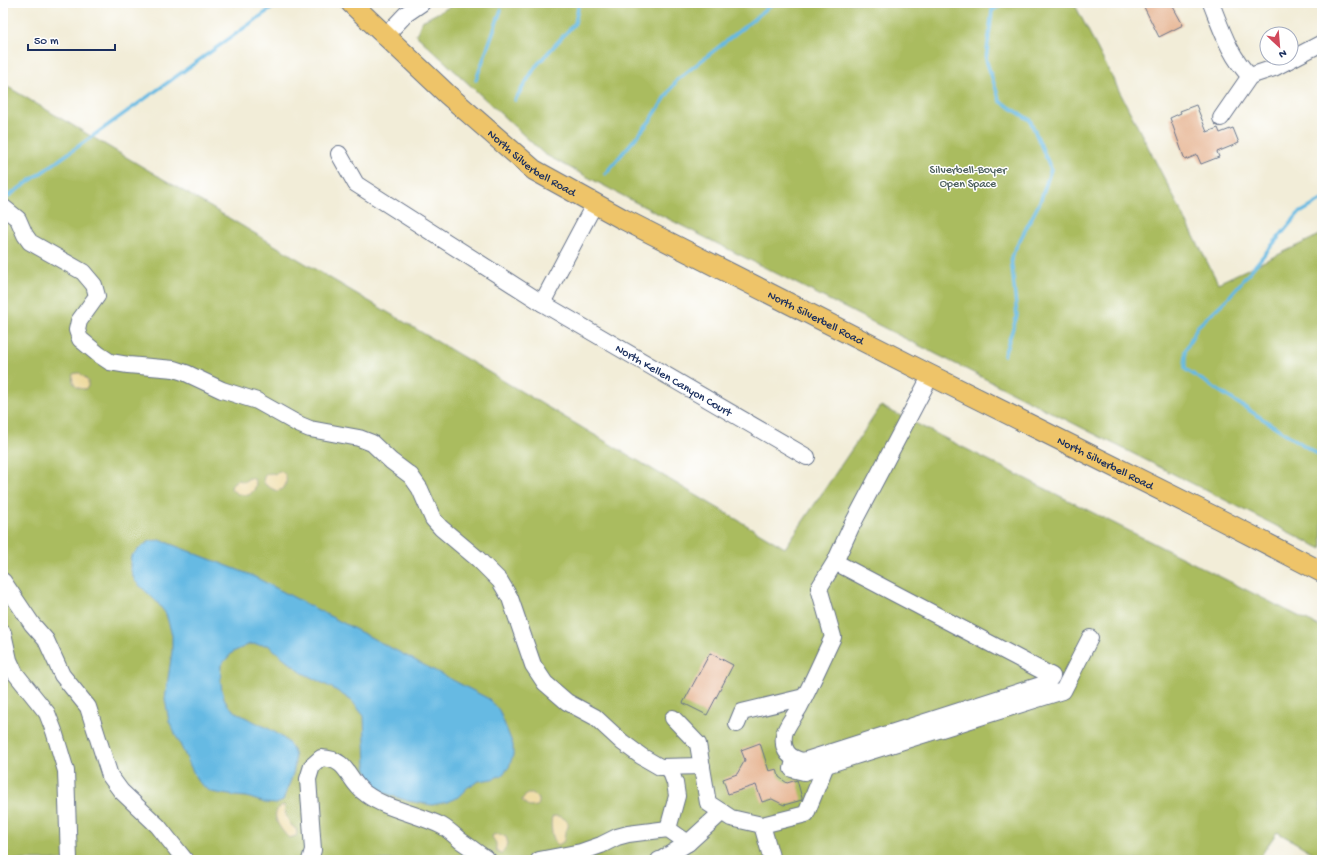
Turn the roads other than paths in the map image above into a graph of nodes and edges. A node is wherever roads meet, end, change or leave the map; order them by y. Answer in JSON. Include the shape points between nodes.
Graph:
{"nodes":[{"id":1,"x":351,"y":3,"type":"edge"},
{"id":2,"x":422,"y":3,"type":"edge"},
{"id":3,"x":1211,"y":3,"type":"edge"},
{"id":4,"x":386,"y":35,"type":"junction"},
{"id":5,"x":1322,"y":43,"type":"edge"},
{"id":6,"x":1250,"y":76,"type":"junction"},
{"id":7,"x":1221,"y":118,"type":"dead end"},
{"id":8,"x":339,"y":154,"type":"dead end"},
{"id":9,"x":595,"y":204,"type":"junction"},
{"id":10,"x":3,"y":207,"type":"edge"},
{"id":11,"x":542,"y":303,"type":"junction"},
{"id":12,"x":932,"y":376,"type":"junction"},
{"id":13,"x":807,"y":457,"type":"dead end"},
{"id":14,"x":836,"y":562,"type":"junction"},
{"id":15,"x":1322,"y":572,"type":"edge"},
{"id":16,"x":3,"y":581,"type":"edge"},
{"id":17,"x":3,"y":632,"type":"edge"},
{"id":18,"x":1090,"y":638,"type":"dead end"},
{"id":19,"x":804,"y":697,"type":"junction"},
{"id":20,"x":673,"y":718,"type":"dead end"},
{"id":21,"x":737,"y":724,"type":"dead end"},
{"id":22,"x":794,"y":759,"type":"junction"},
{"id":23,"x":702,"y":766,"type":"junction"},
{"id":24,"x":826,"y":766,"type":"junction"},
{"id":25,"x":669,"y":767,"type":"junction"},
{"id":26,"x":722,"y":812,"type":"junction"},
{"id":27,"x":762,"y":825,"type":"junction"},
{"id":28,"x":668,"y":829,"type":"junction"},
{"id":29,"x":688,"y":842,"type":"junction"},
{"id":30,"x":69,"y":860,"type":"edge"},
{"id":31,"x":185,"y":860,"type":"edge"},
{"id":32,"x":310,"y":860,"type":"edge"},
{"id":33,"x":488,"y":860,"type":"edge"},
{"id":34,"x":539,"y":860,"type":"edge"},
{"id":35,"x":658,"y":860,"type":"edge"},
{"id":36,"x":772,"y":860,"type":"edge"}],
"edges":[{"from":1,"to":4,"type":"main road","name":"North Silverbell Road"},
{"from":2,"to":4,"type":"street","via":[[406,14]]},
{"from":3,"to":6,"type":"street","via":[[1226,40]]},
{"from":4,"to":9,"type":"main road","name":"North Silverbell Road","via":[[448,95],[534,170]]},
{"from":5,"to":6,"type":"street","via":[[1274,68]]},
{"from":6,"to":7,"type":"street"},
{"from":8,"to":11,"type":"street","name":"North Kellen Canyon Court","via":[[356,184]]},
{"from":9,"to":11,"type":"street"},
{"from":9,"to":12,"type":"main road","name":"North Silverbell Road"},
{"from":10,"to":25,"type":"street","via":[[18,218],[30,242],[83,272],[94,284],[97,296],[79,321],[77,330],[80,339],[110,362],[128,366],[174,369],[222,390],[257,401],[310,429],[359,438],[372,443],[411,476],[440,528],[500,581],[510,598],[533,666],[545,683],[567,702],[595,717],[641,756],[660,767]]},
{"from":11,"to":13,"type":"street","name":"North Kellen Canyon Court"},
{"from":12,"to":14,"type":"street","via":[[851,527]]},
{"from":12,"to":15,"type":"main road","name":"North Silverbell Road"},
{"from":14,"to":19,"type":"street","via":[[819,588],[833,637]]},
{"from":14,"to":22,"type":"street","via":[[1052,676],[1047,683],[803,761]]},
{"from":16,"to":31,"type":"street","via":[[46,640],[62,675],[88,707],[110,776],[121,791],[158,826]]},
{"from":17,"to":30,"type":"street","via":[[9,660],[15,673],[46,713],[66,771]]},
{"from":18,"to":24,"type":"street","via":[[1063,691]]},
{"from":19,"to":21,"type":"street","via":[[742,712]]},
{"from":19,"to":22,"type":"street","via":[[784,734],[784,746]]},
{"from":20,"to":23,"type":"street","via":[[698,744]]},
{"from":22,"to":24,"type":"street","via":[[792,769],[804,772]]},
{"from":23,"to":25,"type":"street"},
{"from":23,"to":26,"type":"street","via":[[708,803]]},
{"from":24,"to":27,"type":"street","via":[[806,814]]},
{"from":25,"to":28,"type":"street","via":[[677,796]]},
{"from":26,"to":27,"type":"street","via":[[731,818]]},
{"from":26,"to":29,"type":"street"},
{"from":27,"to":36,"type":"street"},
{"from":28,"to":29,"type":"street"},
{"from":28,"to":34,"type":"street","via":[[628,834],[581,852]]},
{"from":29,"to":35,"type":"street"},
{"from":32,"to":33,"type":"street","via":[[313,850],[308,779],[312,766],[321,758],[332,759],[343,765],[365,794],[378,802],[421,816],[443,827]]}]}
